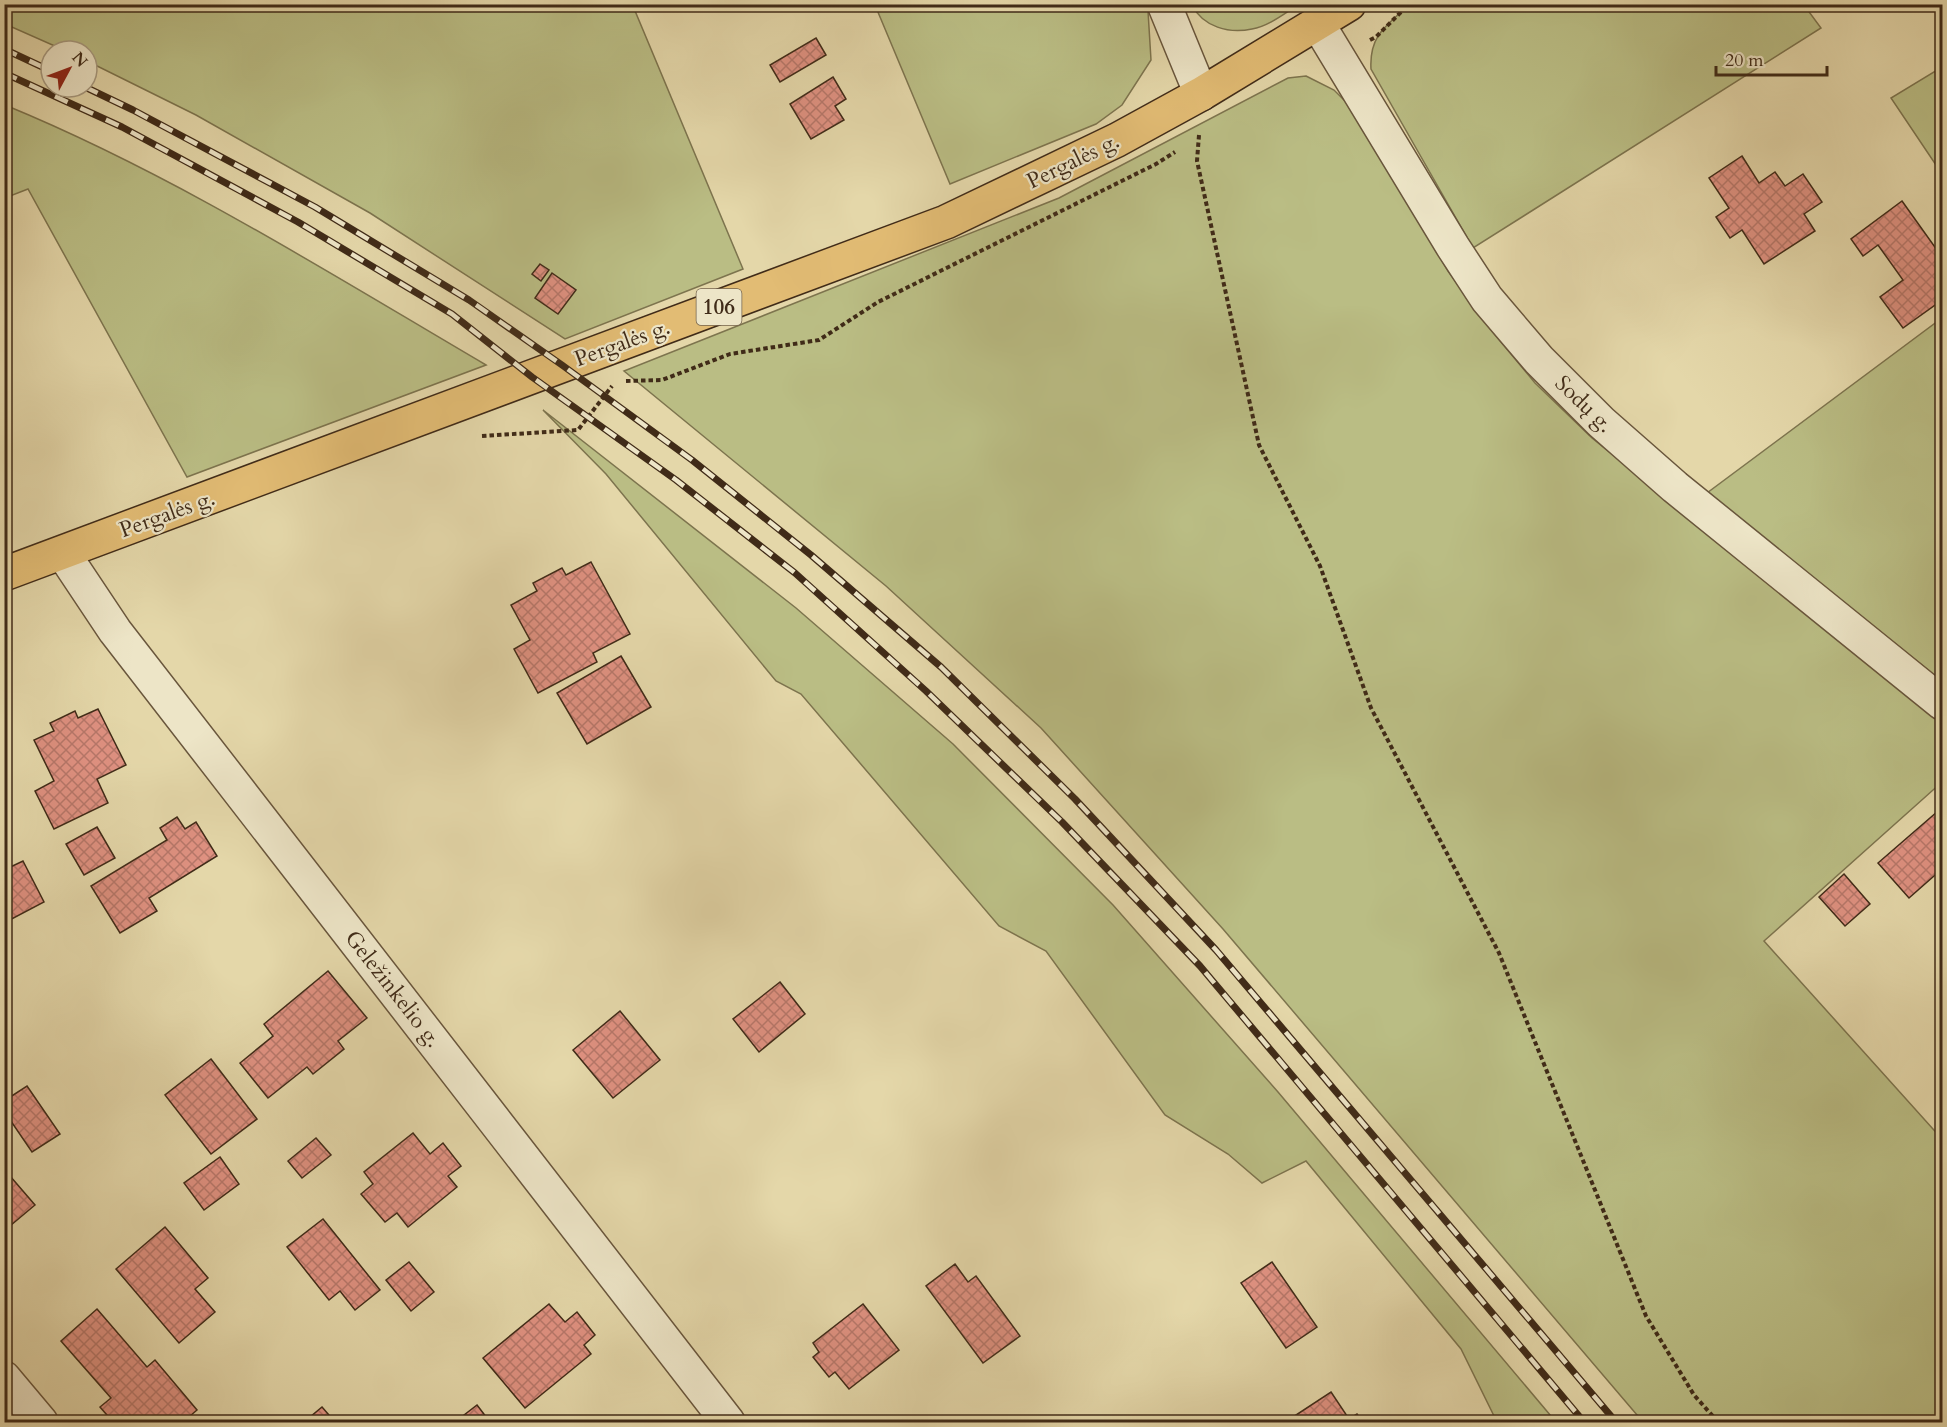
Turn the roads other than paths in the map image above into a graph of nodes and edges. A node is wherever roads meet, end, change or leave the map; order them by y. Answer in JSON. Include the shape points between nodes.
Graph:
{"nodes":[{"id":1,"x":1164,"y":4,"type":"edge"},
{"id":2,"x":1349,"y":4,"type":"edge"},
{"id":3,"x":1318,"y":24,"type":"junction"},
{"id":4,"x":1201,"y":94,"type":"junction"},
{"id":5,"x":63,"y":553,"type":"junction"},
{"id":6,"x":4,"y":574,"type":"edge"},
{"id":7,"x":1942,"y":703,"type":"edge"},
{"id":8,"x":4,"y":1378,"type":"edge"},
{"id":9,"x":41,"y":1422,"type":"edge"},
{"id":10,"x":728,"y":1422,"type":"edge"}],
"edges":[{"from":1,"to":4,"type":"street"},
{"from":2,"to":3,"type":"main road","name":"Pergalės g.","number":"106"},
{"from":3,"to":4,"type":"main road","name":"Pergalės g.","number":"106"},
{"from":3,"to":7,"type":"street","name":"Sodų g.","via":[[1487,299],[1539,360],[1675,487]]},
{"from":4,"to":5,"type":"main road","name":"Pergalės g.","number":"106","via":[[1117,140],[946,222]]},
{"from":5,"to":6,"type":"main road","name":"Pergalės g.","number":"106"},
{"from":5,"to":10,"type":"street","name":"Geležinkelio g.","via":[[115,631]]},
{"from":8,"to":9,"type":"street"}]}
